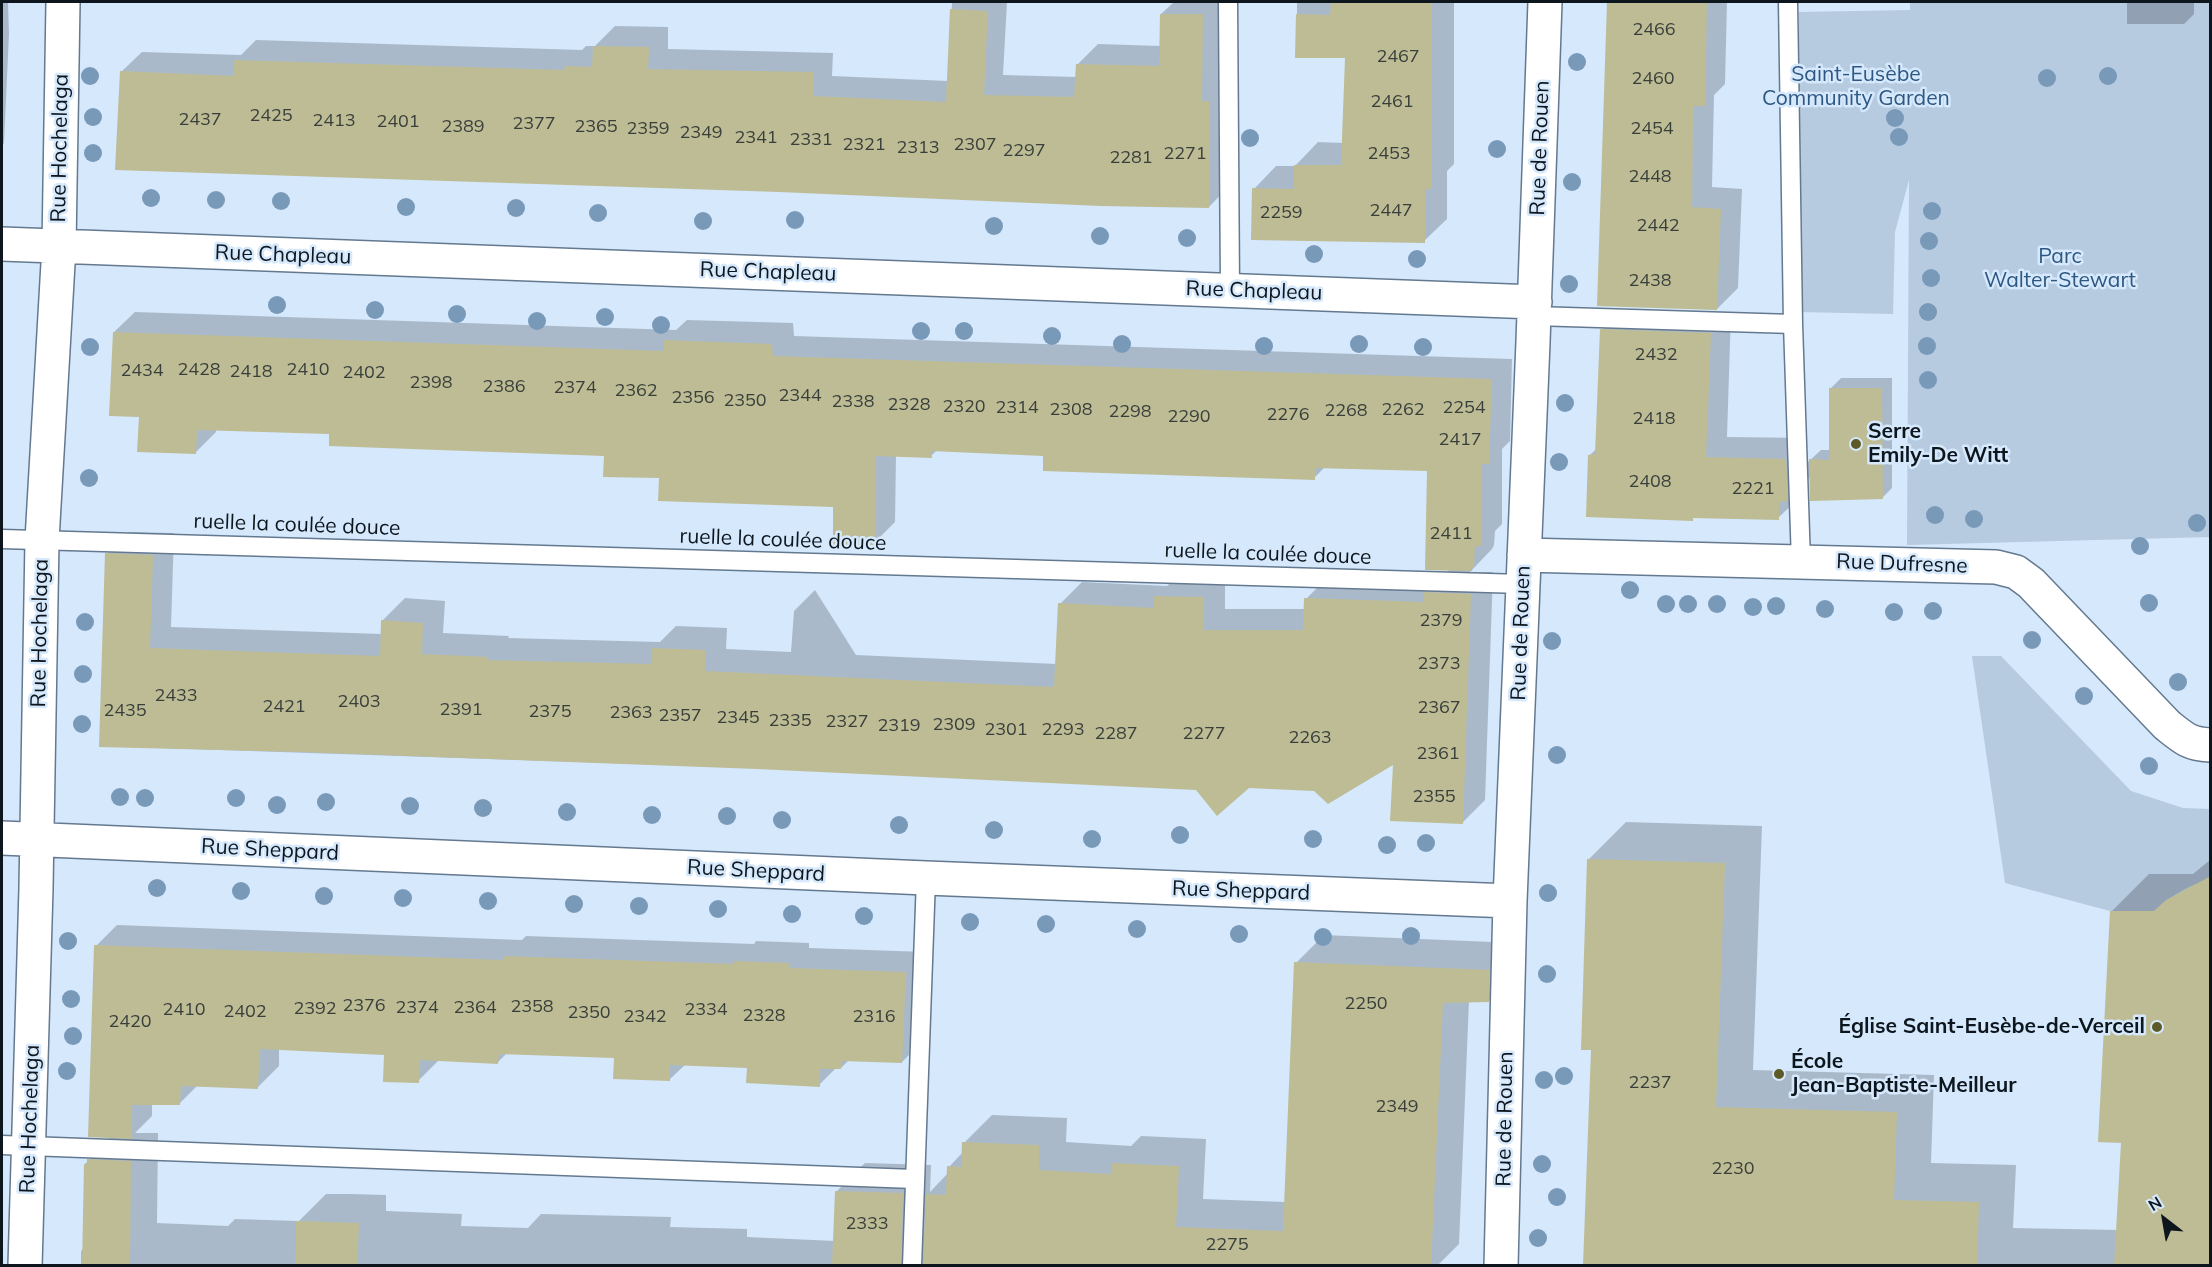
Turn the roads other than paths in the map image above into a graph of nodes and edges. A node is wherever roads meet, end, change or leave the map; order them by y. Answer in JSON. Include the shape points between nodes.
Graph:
{"nodes":[{"id":1,"x":63,"y":2,"type":"edge"},
{"id":2,"x":1228,"y":2,"type":"edge"},
{"id":3,"x":1545,"y":2,"type":"edge"},
{"id":4,"x":1788,"y":2,"type":"edge"},
{"id":5,"x":2,"y":244,"type":"edge"},
{"id":6,"x":59,"y":246,"type":"junction"},
{"id":7,"x":1230,"y":289,"type":"junction"},
{"id":8,"x":1535,"y":309,"type":"junction"},
{"id":9,"x":1793,"y":324,"type":"junction"},
{"id":10,"x":2,"y":539,"type":"edge"},
{"id":11,"x":42,"y":540,"type":"junction"},
{"id":12,"x":1801,"y":562,"type":"junction"},
{"id":13,"x":1523,"y":569,"type":"junction"},
{"id":14,"x":2211,"y":745,"type":"edge"},
{"id":15,"x":2,"y":838,"type":"edge"},
{"id":16,"x":37,"y":839,"type":"junction"},
{"id":17,"x":926,"y":878,"type":"junction"},
{"id":18,"x":1510,"y":900,"type":"junction"},
{"id":19,"x":15,"y":1146,"type":"edge"},
{"id":20,"x":914,"y":1179,"type":"junction"},
{"id":21,"x":25,"y":1266,"type":"edge"},
{"id":22,"x":912,"y":1266,"type":"edge"},
{"id":23,"x":1501,"y":1266,"type":"edge"}],
"edges":[{"from":1,"to":6,"type":"street","name":"Rue Hochelaga"},
{"from":2,"to":7,"type":"lane"},
{"from":3,"to":8,"type":"street","name":"Rue de Rouen"},
{"from":4,"to":9,"type":"lane"},
{"from":5,"to":6,"type":"street","name":"Rue Chapleau"},
{"from":6,"to":7,"type":"street","name":"Rue Chapleau"},
{"from":6,"to":11,"type":"street","name":"Rue Hochelaga"},
{"from":7,"to":8,"type":"street","name":"Rue Chapleau"},
{"from":8,"to":9,"type":"lane"},
{"from":8,"to":13,"type":"street","name":"Rue de Rouen"},
{"from":9,"to":12,"type":"lane"},
{"from":10,"to":11,"type":"lane","name":"ruelle la coulée douce"},
{"from":11,"to":13,"type":"lane","name":"ruelle la coulée douce"},
{"from":11,"to":16,"type":"street","name":"Rue Hochelaga"},
{"from":12,"to":13,"type":"street","name":"Rue Dufresne"},
{"from":12,"to":14,"type":"street","name":"Rue Dufresne","via":[[1996,567],[2016,573],[2031,583],[2167,725],[2195,744]]},
{"from":13,"to":18,"type":"street","name":"Rue de Rouen"},
{"from":15,"to":16,"type":"street","name":"Rue Sheppard"},
{"from":16,"to":17,"type":"street","name":"Rue Sheppard"},
{"from":16,"to":19,"type":"street","name":"Rue Hochelaga"},
{"from":17,"to":18,"type":"street","name":"Rue Sheppard"},
{"from":17,"to":20,"type":"lane"},
{"from":18,"to":23,"type":"street","name":"Rue de Rouen"},
{"from":19,"to":20,"type":"lane"},
{"from":19,"to":21,"type":"street","name":"Rue Hochelaga"},
{"from":20,"to":22,"type":"lane"}]}
